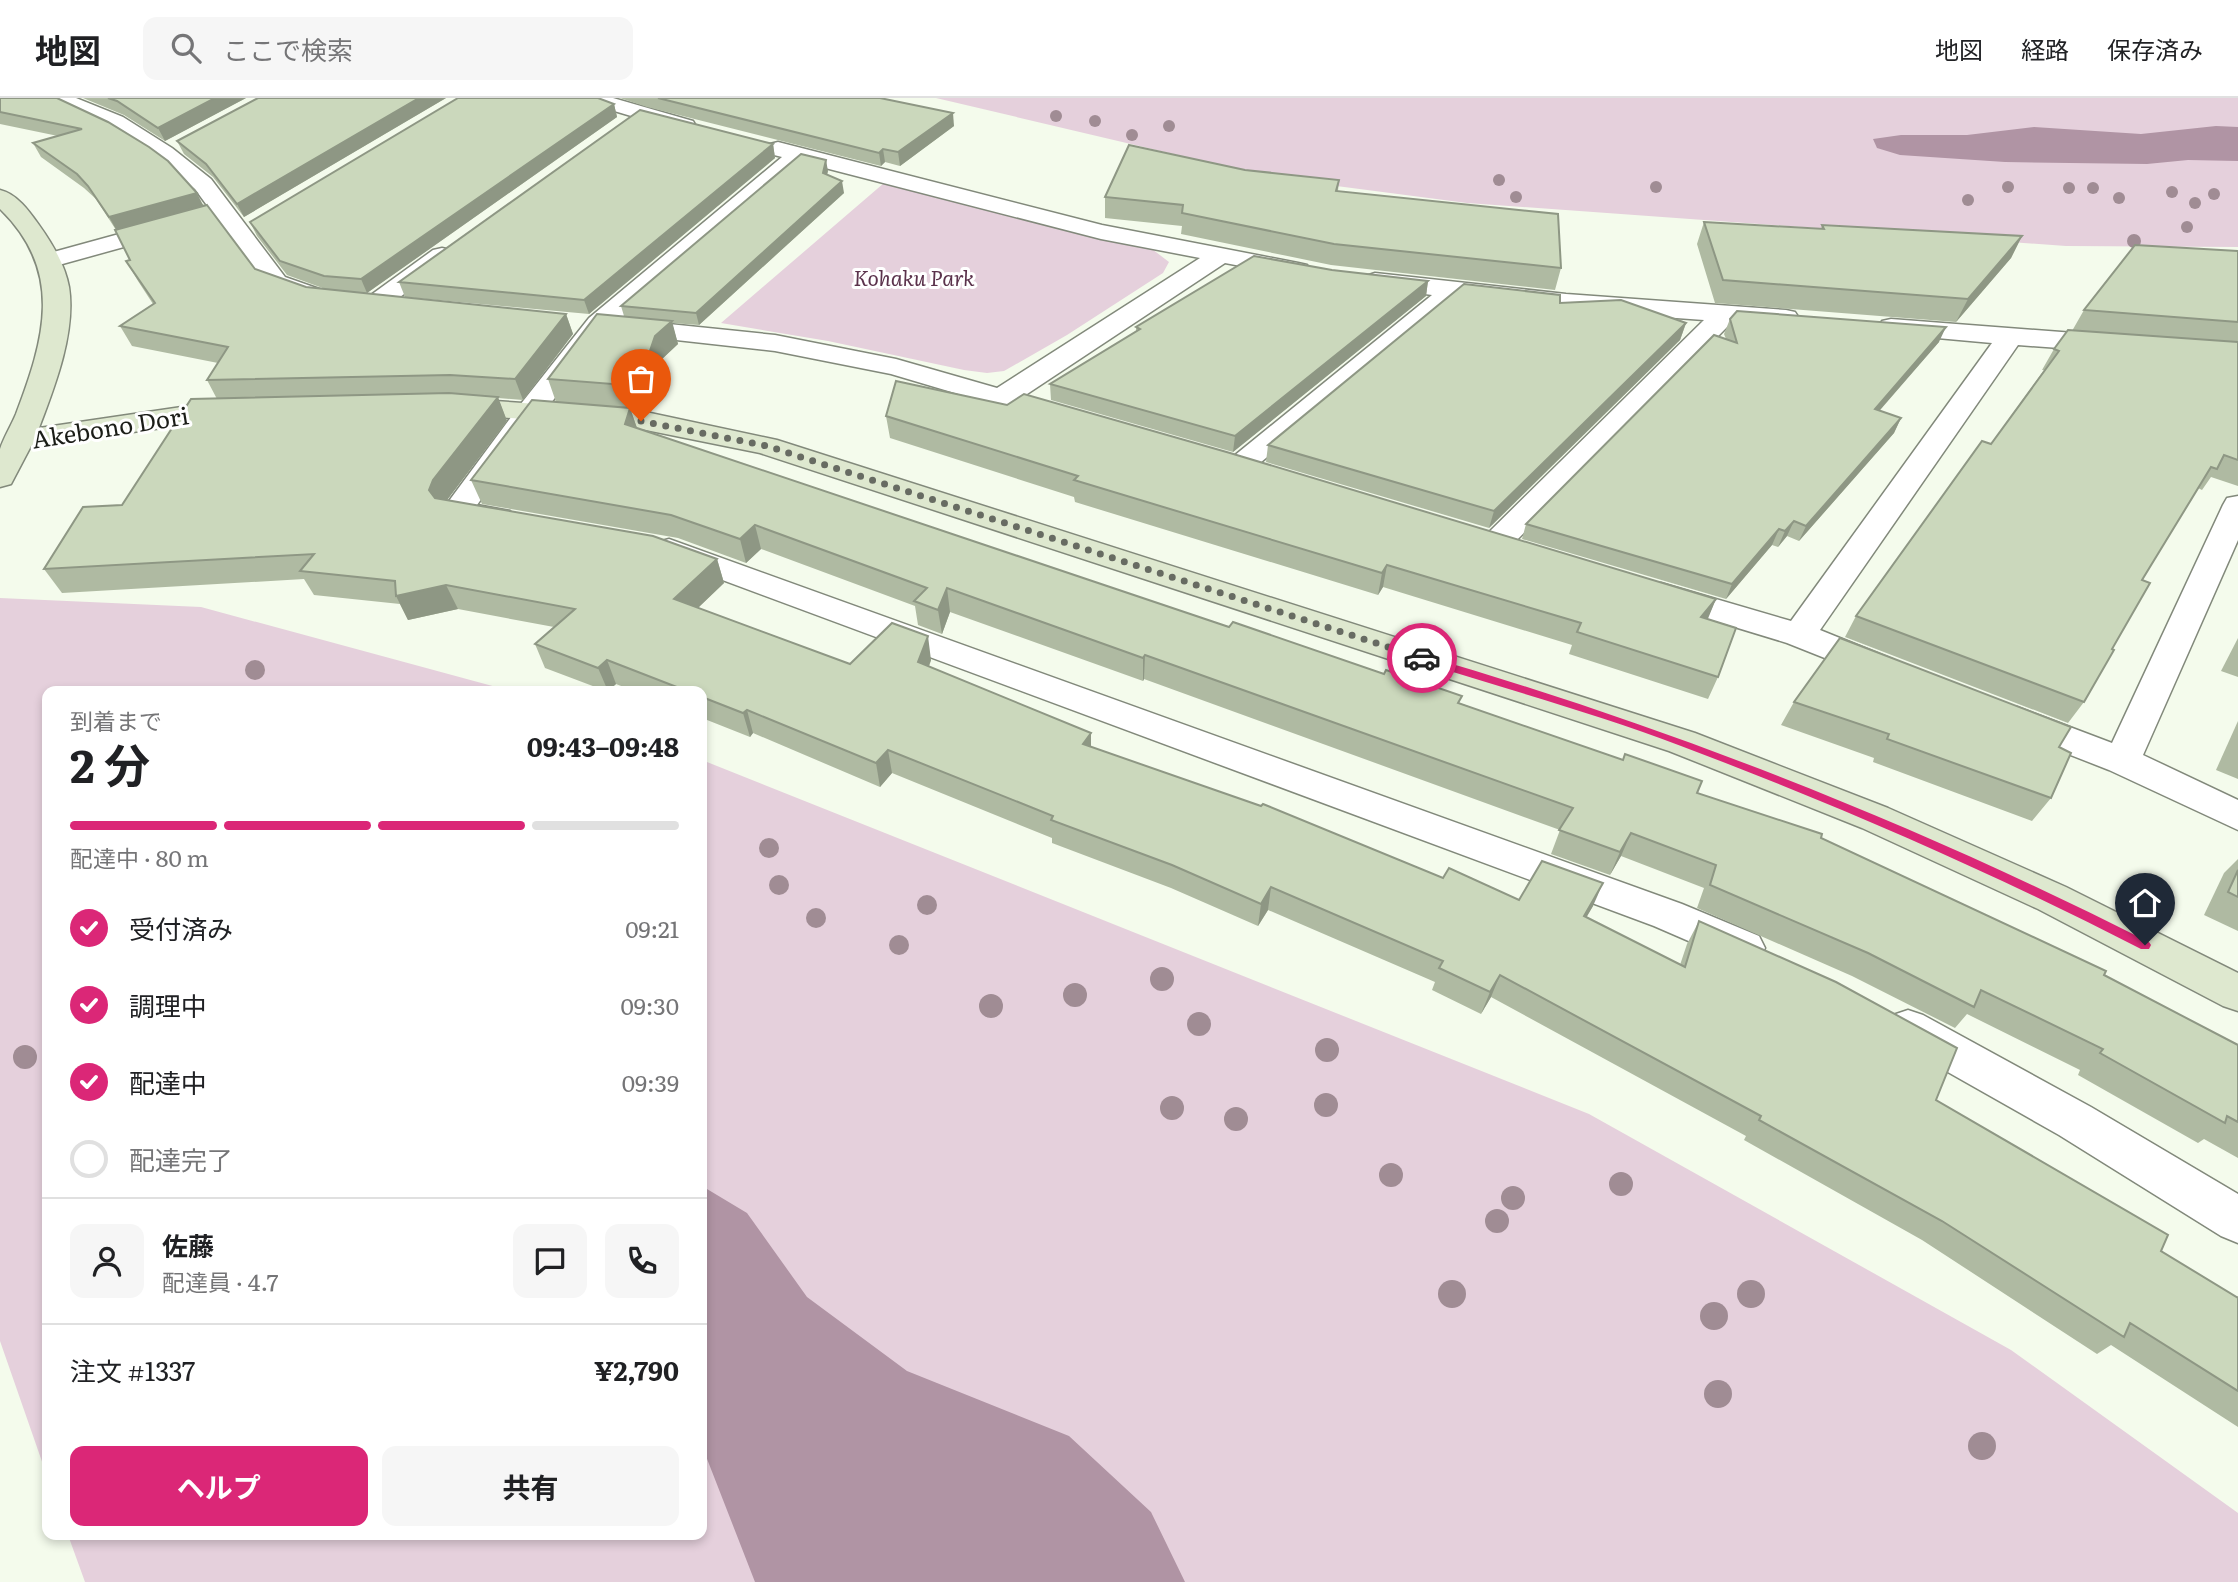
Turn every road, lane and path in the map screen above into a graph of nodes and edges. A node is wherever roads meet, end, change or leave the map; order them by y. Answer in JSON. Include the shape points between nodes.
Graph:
{"nodes":[{"id":1,"x":591,"y":98,"type":"edge"},
{"id":2,"x":67,"y":99,"type":"edge"},
{"id":3,"x":639,"y":114,"type":"junction"},
{"id":4,"x":617,"y":130,"type":"edge"},
{"id":5,"x":706,"y":131,"type":"edge"},
{"id":6,"x":759,"y":144,"type":"edge"},
{"id":7,"x":798,"y":154,"type":"junction"},
{"id":8,"x":0,"y":197,"type":"edge"},
{"id":9,"x":223,"y":221,"type":"junction"},
{"id":10,"x":462,"y":241,"type":"edge"},
{"id":11,"x":1220,"y":256,"type":"junction"},
{"id":12,"x":48,"y":261,"type":"junction"},
{"id":13,"x":1319,"y":273,"type":"edge"},
{"id":14,"x":1358,"y":279,"type":"edge"},
{"id":15,"x":1452,"y":291,"type":"junction"},
{"id":16,"x":353,"y":303,"type":"junction"},
{"id":17,"x":412,"y":308,"type":"edge"},
{"id":18,"x":1726,"y":313,"type":"junction"},
{"id":19,"x":1807,"y":320,"type":"edge"},
{"id":20,"x":585,"y":323,"type":"junction"},
{"id":21,"x":1861,"y":324,"type":"edge"},
{"id":22,"x":2010,"y":337,"type":"junction"},
{"id":23,"x":2144,"y":346,"type":"edge"},
{"id":24,"x":1001,"y":398,"type":"junction"},
{"id":25,"x":421,"y":406,"type":"edge"},
{"id":26,"x":267,"y":410,"type":"edge"},
{"id":27,"x":530,"y":411,"type":"junction"},
{"id":28,"x":1094,"y":424,"type":"edge"},
{"id":29,"x":20,"y":439,"type":"junction"},
{"id":30,"x":1239,"y":466,"type":"edge"},
{"id":31,"x":0,"y":478,"type":"edge"},
{"id":32,"x":2238,"y":505,"type":"edge"},
{"id":33,"x":525,"y":522,"type":"edge"},
{"id":34,"x":642,"y":543,"type":"edge"},
{"id":35,"x":1496,"y":544,"type":"edge"},
{"id":36,"x":1640,"y":588,"type":"edge"},
{"id":37,"x":1798,"y":635,"type":"junction"},
{"id":38,"x":1902,"y":676,"type":"edge"},
{"id":39,"x":1993,"y":711,"type":"edge"},
{"id":40,"x":2122,"y":761,"type":"junction"},
{"id":41,"x":2238,"y":816,"type":"edge"},
{"id":42,"x":1776,"y":963,"type":"edge"},
{"id":43,"x":2238,"y":993,"type":"edge"},
{"id":44,"x":1882,"y":1014,"type":"edge"},
{"id":45,"x":2238,"y":1220,"type":"edge"}],
"edges":[{"from":1,"to":3,"type":"street"},
{"from":2,"to":9,"type":"street","via":[[175,147]]},
{"from":3,"to":4,"type":"street"},
{"from":3,"to":5,"type":"street"},
{"from":6,"to":7,"type":"street"},
{"from":7,"to":11,"type":"street","via":[[1101,232]]},
{"from":7,"to":20,"type":"street"},
{"from":8,"to":12,"type":"street","via":[[11,205]]},
{"from":9,"to":12,"type":"street"},
{"from":9,"to":16,"type":"street","via":[[276,282],[326,300]]},
{"from":10,"to":16,"type":"street"},
{"from":11,"to":13,"type":"street"},
{"from":11,"to":24,"type":"street"},
{"from":12,"to":29,"type":"street","via":[[57,296],[50,349]]},
{"from":14,"to":15,"type":"street"},
{"from":15,"to":18,"type":"street"},
{"from":15,"to":30,"type":"street"},
{"from":16,"to":17,"type":"street"},
{"from":18,"to":19,"type":"street"},
{"from":18,"to":35,"type":"street"},
{"from":20,"to":24,"type":"street","via":[[775,343],[896,367]]},
{"from":20,"to":27,"type":"street"},
{"from":21,"to":22,"type":"street"},
{"from":22,"to":23,"type":"street"},
{"from":22,"to":37,"type":"street"},
{"from":24,"to":28,"type":"street"},
{"from":25,"to":27,"type":"street"},
{"from":26,"to":29,"type":"street","name":"Akebono Dori","via":[[202,412]]},
{"from":27,"to":33,"type":"street","via":[[457,512]]},
{"from":27,"to":43,"type":"street","via":[[641,421],[767,446],[1682,742],[1875,818],[2052,898]]},
{"from":29,"to":31,"type":"street"},
{"from":32,"to":40,"type":"street"},
{"from":34,"to":42,"type":"street","via":[[774,586],[1668,915]]},
{"from":36,"to":37,"type":"street"},
{"from":37,"to":38,"type":"street"},
{"from":39,"to":40,"type":"street"},
{"from":40,"to":41,"type":"street"},
{"from":44,"to":45,"type":"street","via":[[1997,1076]]}]}
